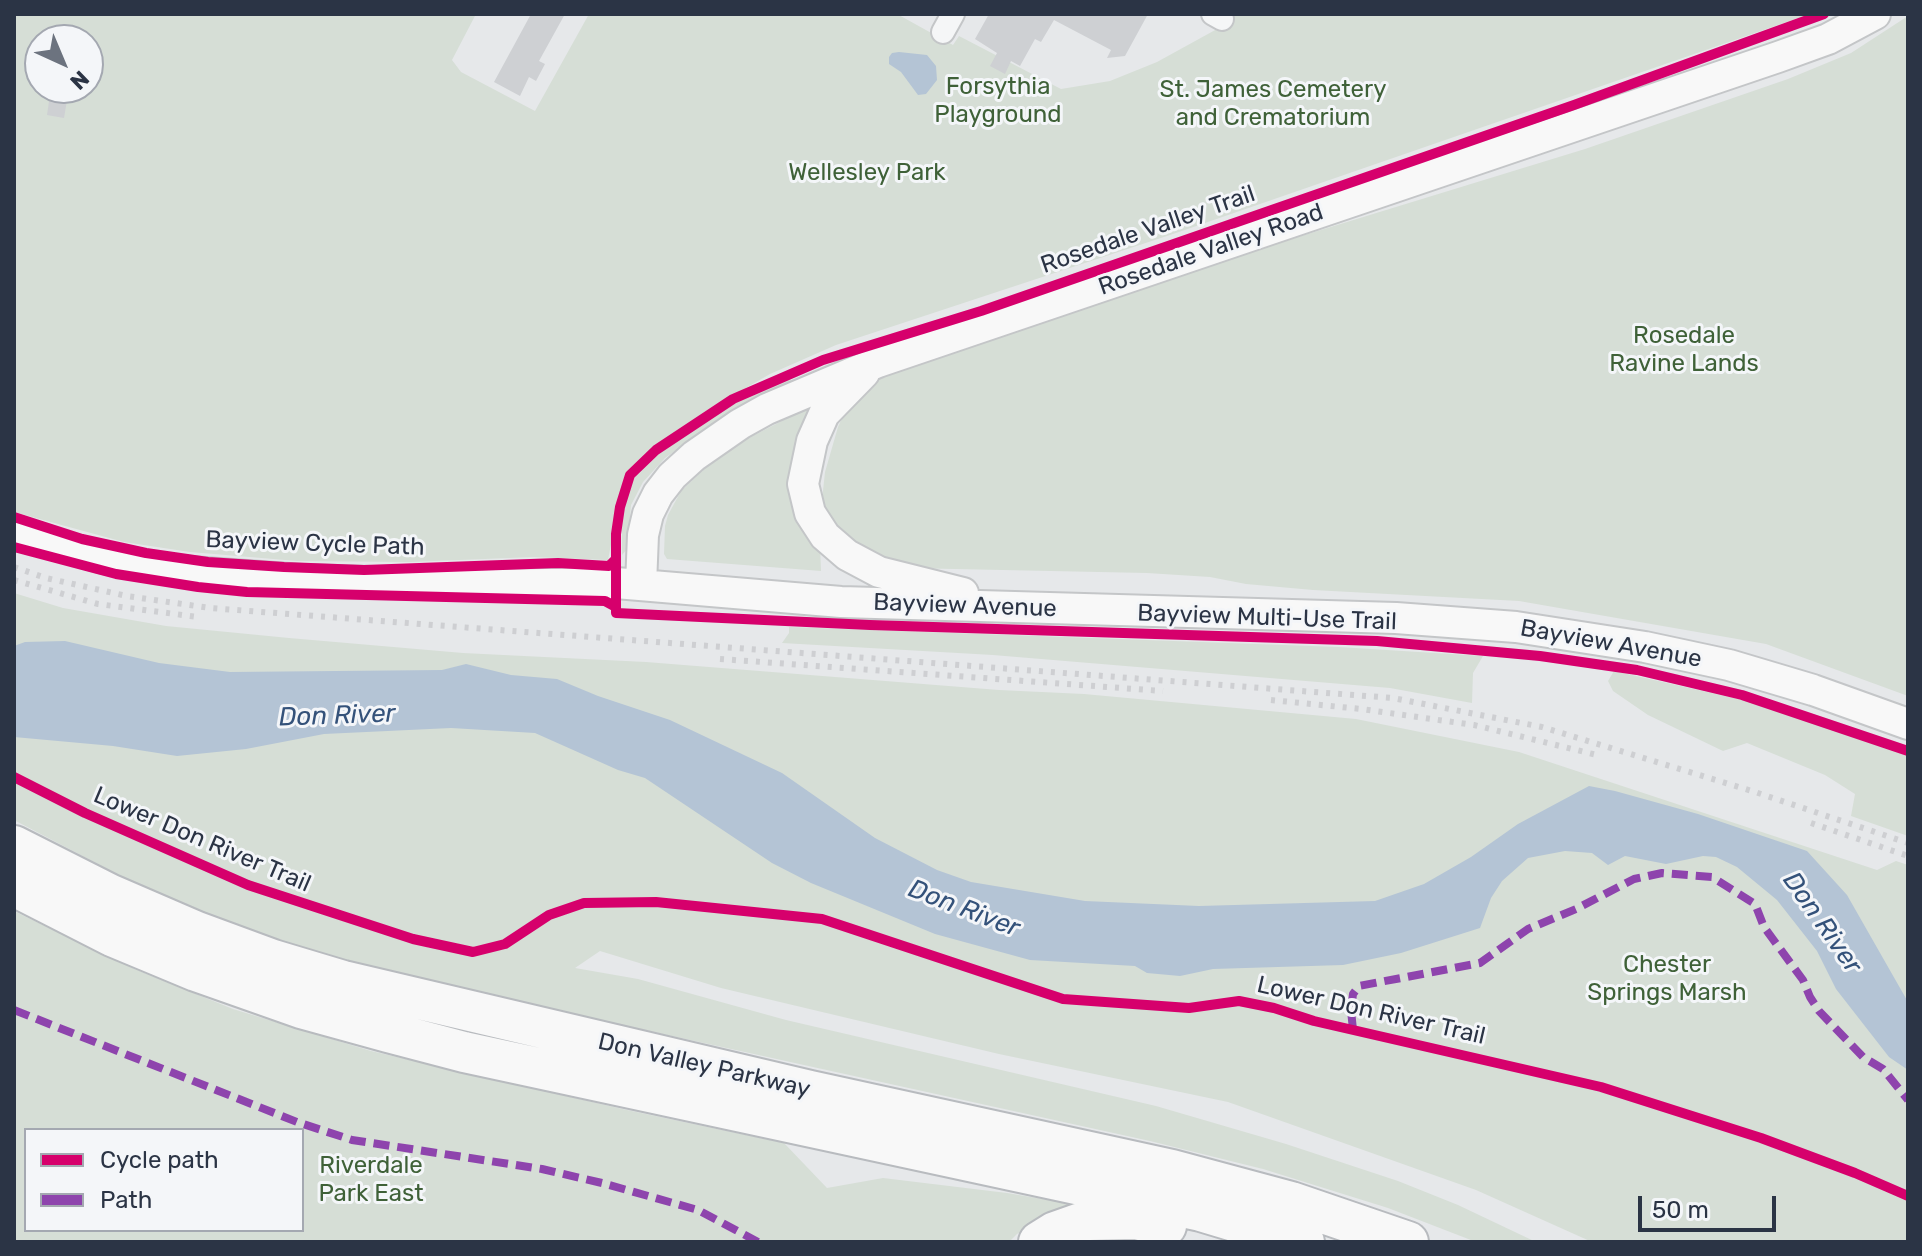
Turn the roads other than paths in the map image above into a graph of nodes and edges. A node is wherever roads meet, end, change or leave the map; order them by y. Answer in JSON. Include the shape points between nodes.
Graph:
{"nodes":[{"id":1,"x":1875,"y":14,"type":"edge"},
{"id":2,"x":878,"y":362,"type":"junction"},
{"id":3,"x":14,"y":532,"type":"edge"},
{"id":4,"x":641,"y":585,"type":"junction"},
{"id":5,"x":1023,"y":609,"type":"junction"},
{"id":6,"x":1908,"y":724,"type":"edge"},
{"id":7,"x":14,"y":846,"type":"edge"},
{"id":8,"x":14,"y":886,"type":"edge"},
{"id":9,"x":1290,"y":1237,"type":"edge"},
{"id":10,"x":1039,"y":1242,"type":"edge"},
{"id":11,"x":1408,"y":1242,"type":"edge"}],
"edges":[{"from":1,"to":2,"type":"main road","name":"Rosedale Valley Road","via":[[1778,57]]},
{"from":2,"to":4,"type":"main road","name":"Rosedale Valley Road","via":[[767,409],[672,476],[648,514]]},
{"from":2,"to":5,"type":"main road","via":[[824,414],[803,484],[810,513],[847,555],[879,572]]},
{"from":3,"to":4,"type":"main road","name":"Bayview Avenue","via":[[103,558],[177,571],[303,580]]},
{"from":4,"to":5,"type":"main road","name":"Bayview Avenue","via":[[787,599]]},
{"from":5,"to":6,"type":"main road","name":"Bayview Avenue","via":[[1396,618],[1516,627],[1729,665]]},
{"from":7,"to":11,"type":"highway","name":"Don Valley Parkway","via":[[197,932],[343,981],[1172,1170],[1291,1202]]},
{"from":8,"to":9,"type":"highway","name":"Don Valley Parkway","via":[[196,971],[373,1028],[1201,1211]]},
{"from":9,"to":10,"type":"highway","via":[[1219,1236],[1136,1219],[1089,1220]]}]}
